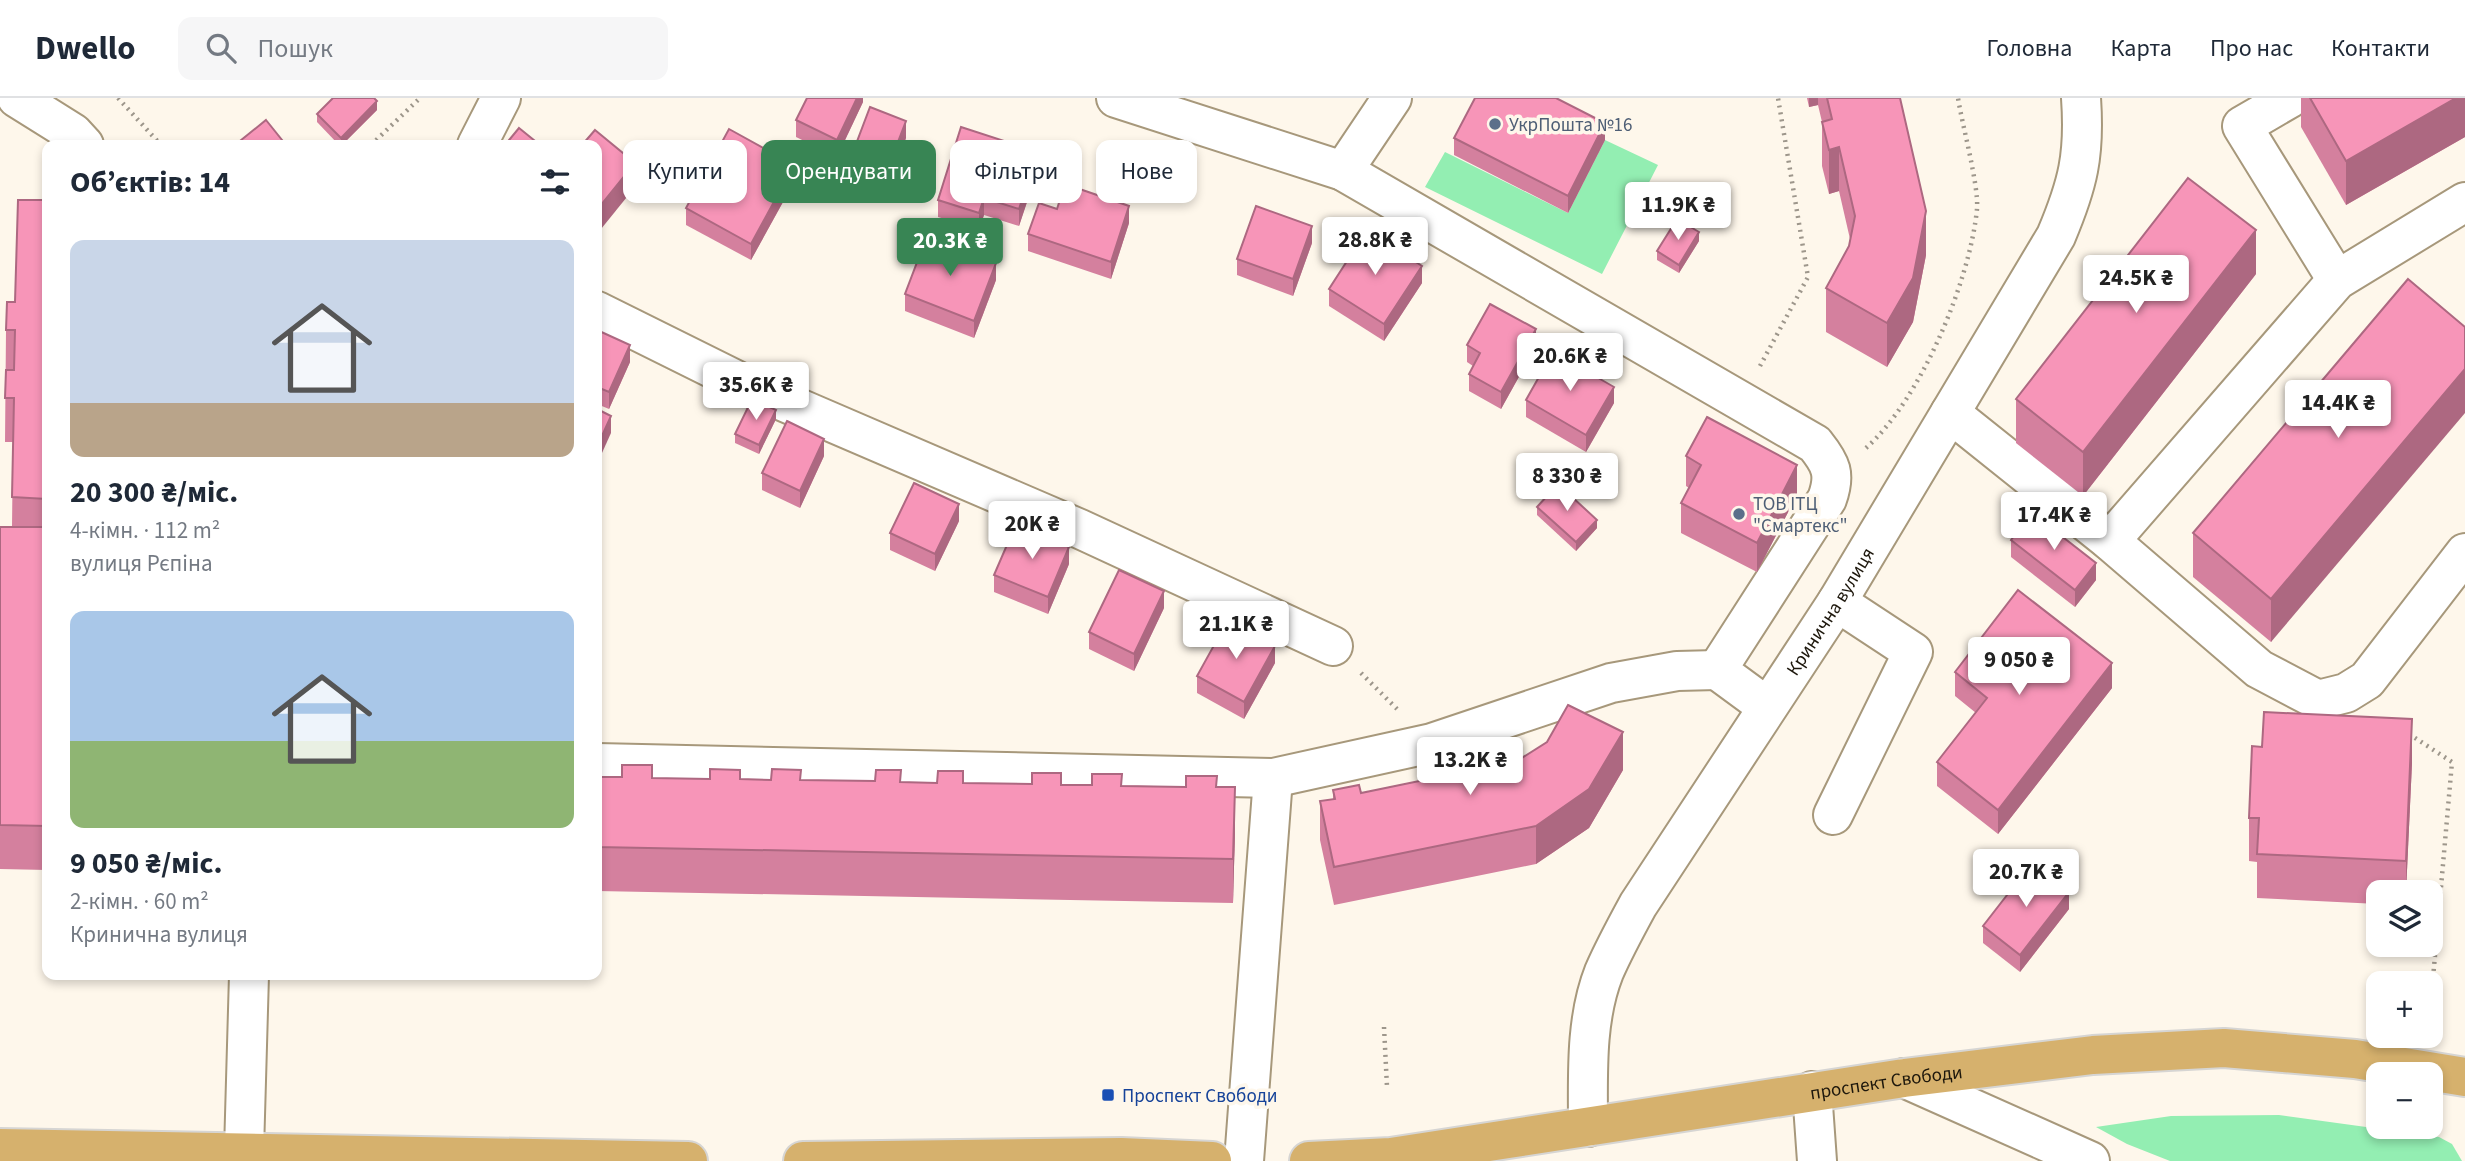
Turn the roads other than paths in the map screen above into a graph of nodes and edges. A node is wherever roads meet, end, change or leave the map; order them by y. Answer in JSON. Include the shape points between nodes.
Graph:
{"nodes":[{"id":1,"x":17,"y":98,"type":"edge"},
{"id":2,"x":501,"y":98,"type":"edge"},
{"id":3,"x":1116,"y":98,"type":"edge"},
{"id":4,"x":1392,"y":98,"type":"edge"},
{"id":5,"x":2081,"y":98,"type":"edge"},
{"id":6,"x":2290,"y":98,"type":"edge"},
{"id":7,"x":79,"y":140,"type":"edge"},
{"id":8,"x":480,"y":140,"type":"edge"},
{"id":9,"x":1343,"y":171,"type":"junction"},
{"id":10,"x":2465,"y":202,"type":"edge"},
{"id":11,"x":2337,"y":280,"type":"junction"},
{"id":12,"x":602,"y":313,"type":"edge"},
{"id":13,"x":1950,"y":413,"type":"junction"},
{"id":14,"x":2110,"y":541,"type":"junction"},
{"id":15,"x":2465,"y":553,"type":"edge"},
{"id":16,"x":1837,"y":602,"type":"junction"},
{"id":17,"x":1334,"y":646,"type":"road end"},
{"id":18,"x":1717,"y":670,"type":"junction"},
{"id":19,"x":1766,"y":706,"type":"junction"},
{"id":20,"x":602,"y":763,"type":"edge"},
{"id":21,"x":1273,"y":778,"type":"junction"},
{"id":22,"x":1833,"y":815,"type":"dead end"},
{"id":23,"x":248,"y":980,"type":"edge"},
{"id":24,"x":2465,"y":1077,"type":"edge"},
{"id":25,"x":1904,"y":1078,"type":"junction"},
{"id":26,"x":1812,"y":1091,"type":"junction"},
{"id":27,"x":1588,"y":1127,"type":"junction"},
{"id":28,"x":0,"y":1148,"type":"edge"},
{"id":29,"x":244,"y":1151,"type":"junction"},
{"id":30,"x":688,"y":1161,"type":"edge"},
{"id":31,"x":803,"y":1161,"type":"edge"},
{"id":32,"x":1212,"y":1161,"type":"edge"},
{"id":33,"x":1244,"y":1161,"type":"edge"},
{"id":34,"x":1309,"y":1161,"type":"edge"},
{"id":35,"x":1817,"y":1161,"type":"edge"},
{"id":36,"x":2090,"y":1161,"type":"edge"}],
"edges":[{"from":1,"to":7,"type":"street"},
{"from":2,"to":8,"type":"street"},
{"from":3,"to":9,"type":"street"},
{"from":4,"to":9,"type":"street"},
{"from":5,"to":13,"type":"street","name":"Кринична вулиця","via":[[2084,138],[2076,189],[2056,236]]},
{"from":6,"to":11,"type":"street","via":[[2242,126]]},
{"from":9,"to":18,"type":"street","via":[[1815,444],[1830,463],[1834,480],[1827,499]]},
{"from":10,"to":11,"type":"street"},
{"from":11,"to":14,"type":"street"},
{"from":12,"to":17,"type":"street","via":[[752,387],[1080,529]]},
{"from":13,"to":14,"type":"street"},
{"from":13,"to":16,"type":"street","name":"Кринична вулиця"},
{"from":14,"to":15,"type":"street","via":[[2259,668],[2318,700],[2346,693],[2367,680]]},
{"from":16,"to":19,"type":"street","name":"Кринична вулиця"},
{"from":16,"to":22,"type":"street","via":[[1913,652]]},
{"from":18,"to":19,"type":"street"},
{"from":18,"to":21,"type":"street","via":[[1676,671],[1611,683],[1432,743]]},
{"from":19,"to":27,"type":"street","name":"Кринична вулиця","via":[[1638,905],[1603,974],[1588,1064]]},
{"from":20,"to":21,"type":"street"},
{"from":21,"to":33,"type":"street"},
{"from":23,"to":29,"type":"street"},
{"from":24,"to":25,"type":"main road","name":"проспект Свободи","via":[[2355,1059],[2224,1048],[2093,1055]]},
{"from":25,"to":26,"type":"main road","name":"проспект Свободи"},
{"from":25,"to":36,"type":"street"},
{"from":26,"to":27,"type":"main road","name":"проспект Свободи"},
{"from":26,"to":35,"type":"street"},
{"from":27,"to":34,"type":"main road","name":"проспект Свободи","via":[[1391,1157]]},
{"from":28,"to":29,"type":"main road"},
{"from":29,"to":30,"type":"main road"},
{"from":31,"to":32,"type":"main road","via":[[1121,1157]]}]}
